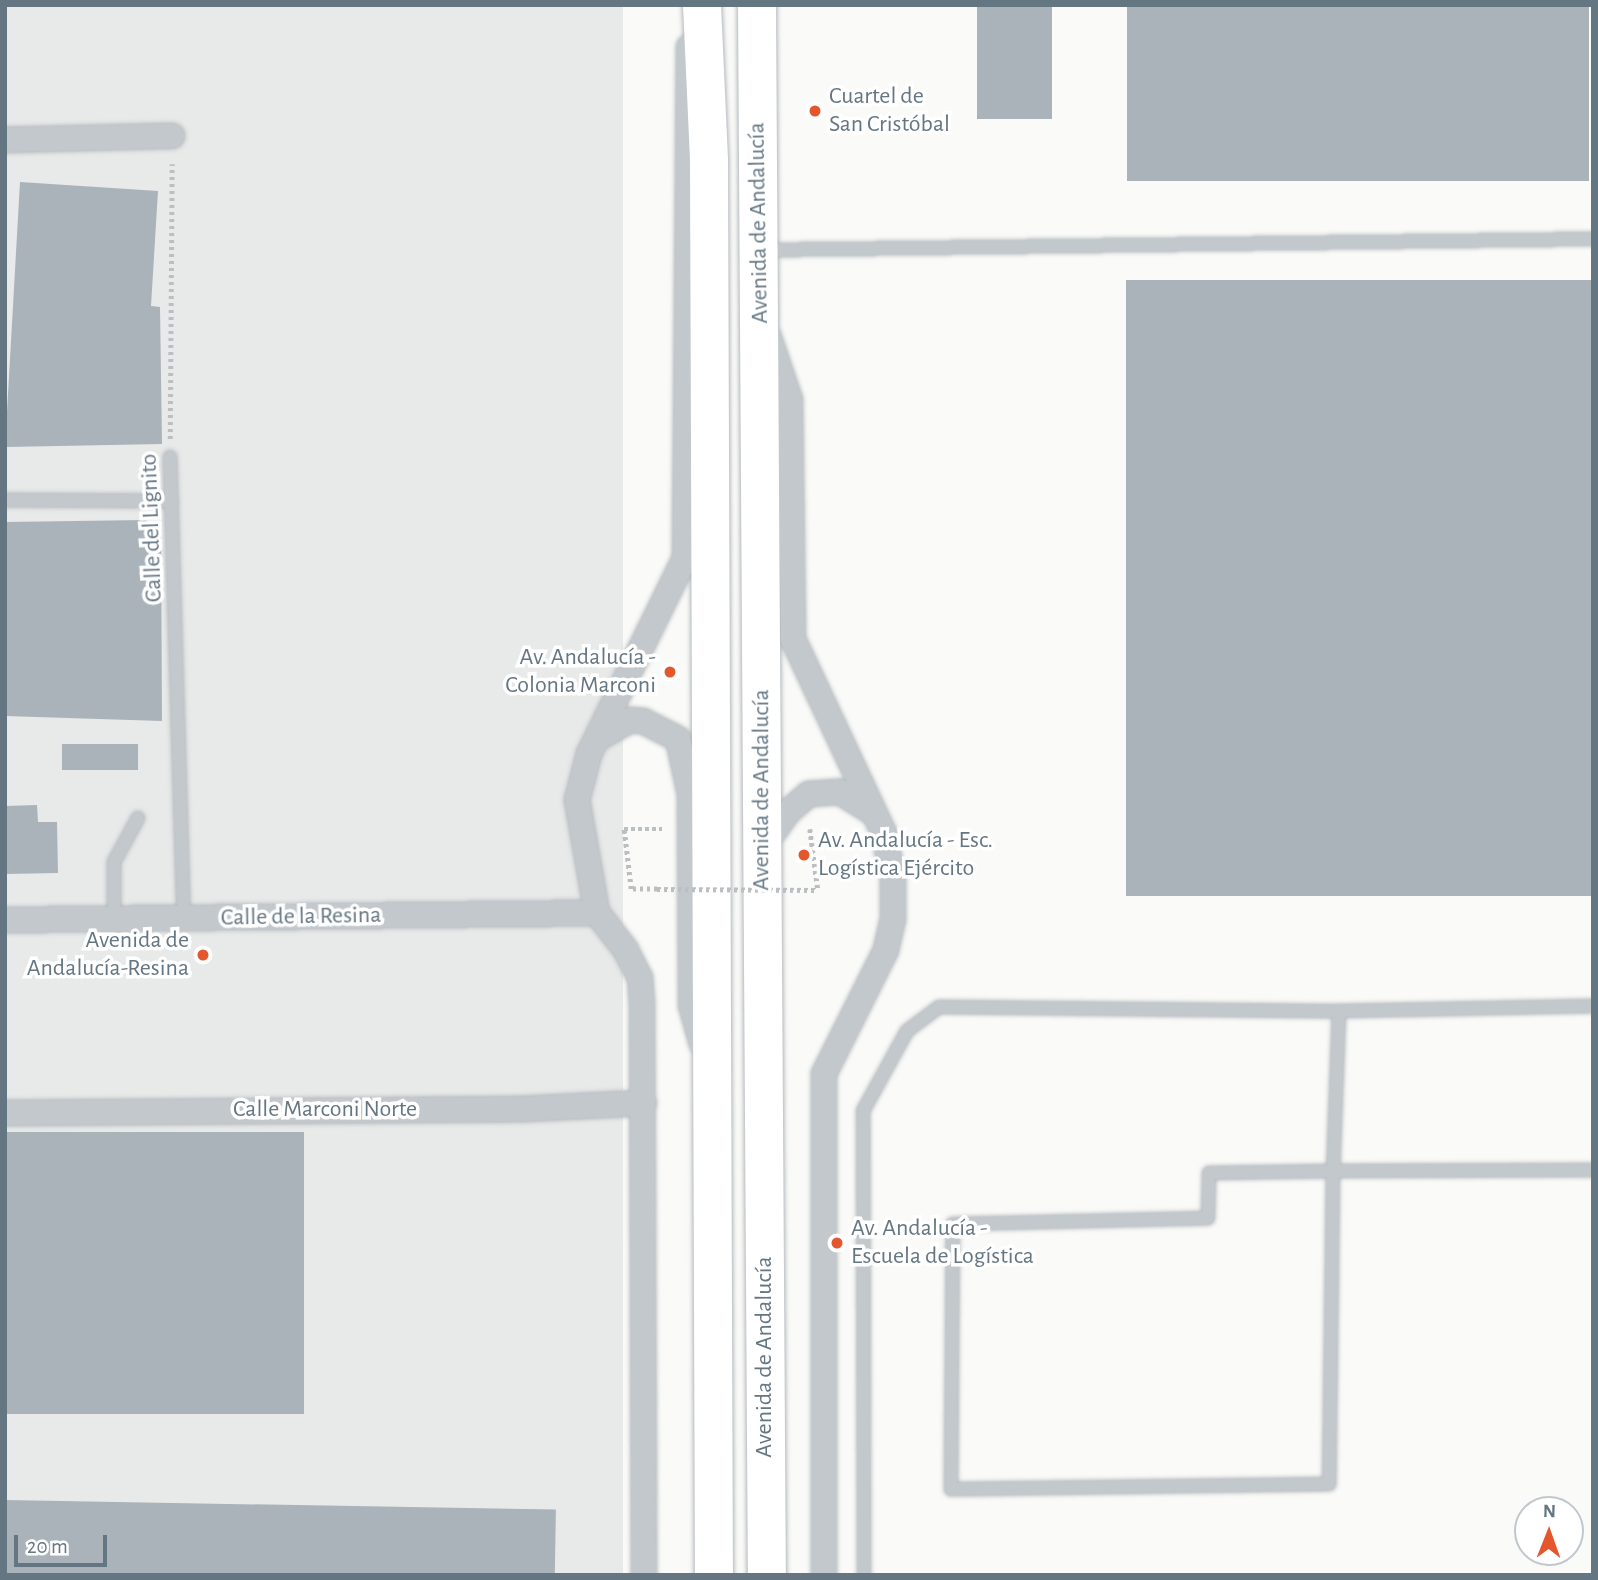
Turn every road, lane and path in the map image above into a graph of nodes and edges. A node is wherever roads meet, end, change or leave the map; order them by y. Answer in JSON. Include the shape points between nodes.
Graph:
{"nodes":[{"id":1,"x":700,"y":5,"type":"edge"},
{"id":2,"x":757,"y":5,"type":"edge"},
{"id":3,"x":172,"y":136,"type":"joint"},
{"id":4,"x":5,"y":140,"type":"edge"},
{"id":5,"x":1593,"y":239,"type":"edge"},
{"id":6,"x":759,"y":250,"type":"junction"},
{"id":7,"x":761,"y":313,"type":"junction"},
{"id":8,"x":170,"y":457,"type":"joint"},
{"id":9,"x":5,"y":500,"type":"edge"},
{"id":10,"x":172,"y":501,"type":"junction"},
{"id":11,"x":597,"y":738,"type":"junction"},
{"id":12,"x":873,"y":813,"type":"junction"},
{"id":13,"x":138,"y":818,"type":"dead end"},
{"id":14,"x":820,"y":822,"type":"dead end"},
{"id":15,"x":664,"y":829,"type":"dead end"},
{"id":16,"x":762,"y":848,"type":"junction"},
{"id":17,"x":597,"y":913,"type":"junction"},
{"id":18,"x":114,"y":919,"type":"junction"},
{"id":19,"x":184,"y":919,"type":"junction"},
{"id":20,"x":5,"y":920,"type":"edge"},
{"id":21,"x":1593,"y":1006,"type":"edge"},
{"id":22,"x":1339,"y":1011,"type":"junction"},
{"id":23,"x":710,"y":1069,"type":"junction"},
{"id":24,"x":644,"y":1103,"type":"junction"},
{"id":25,"x":5,"y":1113,"type":"edge"},
{"id":26,"x":1593,"y":1170,"type":"edge"},
{"id":27,"x":1333,"y":1171,"type":"junction"},
{"id":28,"x":644,"y":1575,"type":"edge"},
{"id":29,"x":714,"y":1575,"type":"edge"},
{"id":30,"x":766,"y":1575,"type":"edge"},
{"id":31,"x":824,"y":1575,"type":"edge"},
{"id":32,"x":864,"y":1575,"type":"edge"}],
"edges":[{"from":1,"to":11,"type":"street","name":"Avenida de Andalucía","via":[[686,63],[685,558]]},
{"from":1,"to":23,"type":"main road","name":"Avenida de Andalucía","via":[[709,161]]},
{"from":2,"to":6,"type":"main road","name":"Avenida de Andalucía"},
{"from":3,"to":4,"type":"street"},
{"from":3,"to":8,"type":"path","name":"Calle del Lignito"},
{"from":5,"to":6,"type":"lane"},
{"from":6,"to":7,"type":"main road","name":"Avenida de Andalucía"},
{"from":7,"to":12,"type":"street","via":[[790,400],[793,639]]},
{"from":7,"to":16,"type":"main road","name":"Avenida de Andalucía"},
{"from":8,"to":10,"type":"lane","name":"Calle del Lignito"},
{"from":9,"to":10,"type":"lane"},
{"from":10,"to":19,"type":"lane","name":"Calle del Lignito"},
{"from":11,"to":17,"type":"street","name":"Avenida de Andalucía","via":[[579,779],[577,800]]},
{"from":11,"to":23,"type":"street","name":"Avenida de Andalucía","via":[[630,720],[643,721],[678,739],[690,794],[691,1006]]},
{"from":12,"to":16,"type":"street","via":[[840,792],[809,793],[788,812]]},
{"from":12,"to":31,"type":"street","via":[[891,856],[893,919],[868,994],[824,1074]]},
{"from":13,"to":18,"type":"lane","via":[[114,862]]},
{"from":14,"to":15,"type":"path","bridge":true,"via":[[810,827],[818,890],[631,889],[624,829]]},
{"from":16,"to":30,"type":"main road","name":"Avenida de Andalucía"},
{"from":17,"to":19,"type":"street","name":"Calle de la Resina"},
{"from":17,"to":24,"type":"street","name":"Avenida de Andalucía","via":[[626,950],[640,978]]},
{"from":18,"to":19,"type":"street","name":"Calle de la Resina"},
{"from":18,"to":20,"type":"street","name":"Calle de la Resina"},
{"from":21,"to":22,"type":"lane"},
{"from":22,"to":27,"type":"lane"},
{"from":22,"to":32,"type":"lane","via":[[939,1007],[907,1031],[863,1111]]},
{"from":23,"to":29,"type":"main road","name":"Avenida de Andalucía"},
{"from":24,"to":25,"type":"street","name":"Calle Marconi Norte"},
{"from":24,"to":28,"type":"street","name":"Avenida de Andalucía"},
{"from":26,"to":27,"type":"lane"},
{"from":27,"to":27,"type":"lane","via":[[1209,1173],[1208,1218],[953,1224],[951,1489],[1329,1484]]}]}
